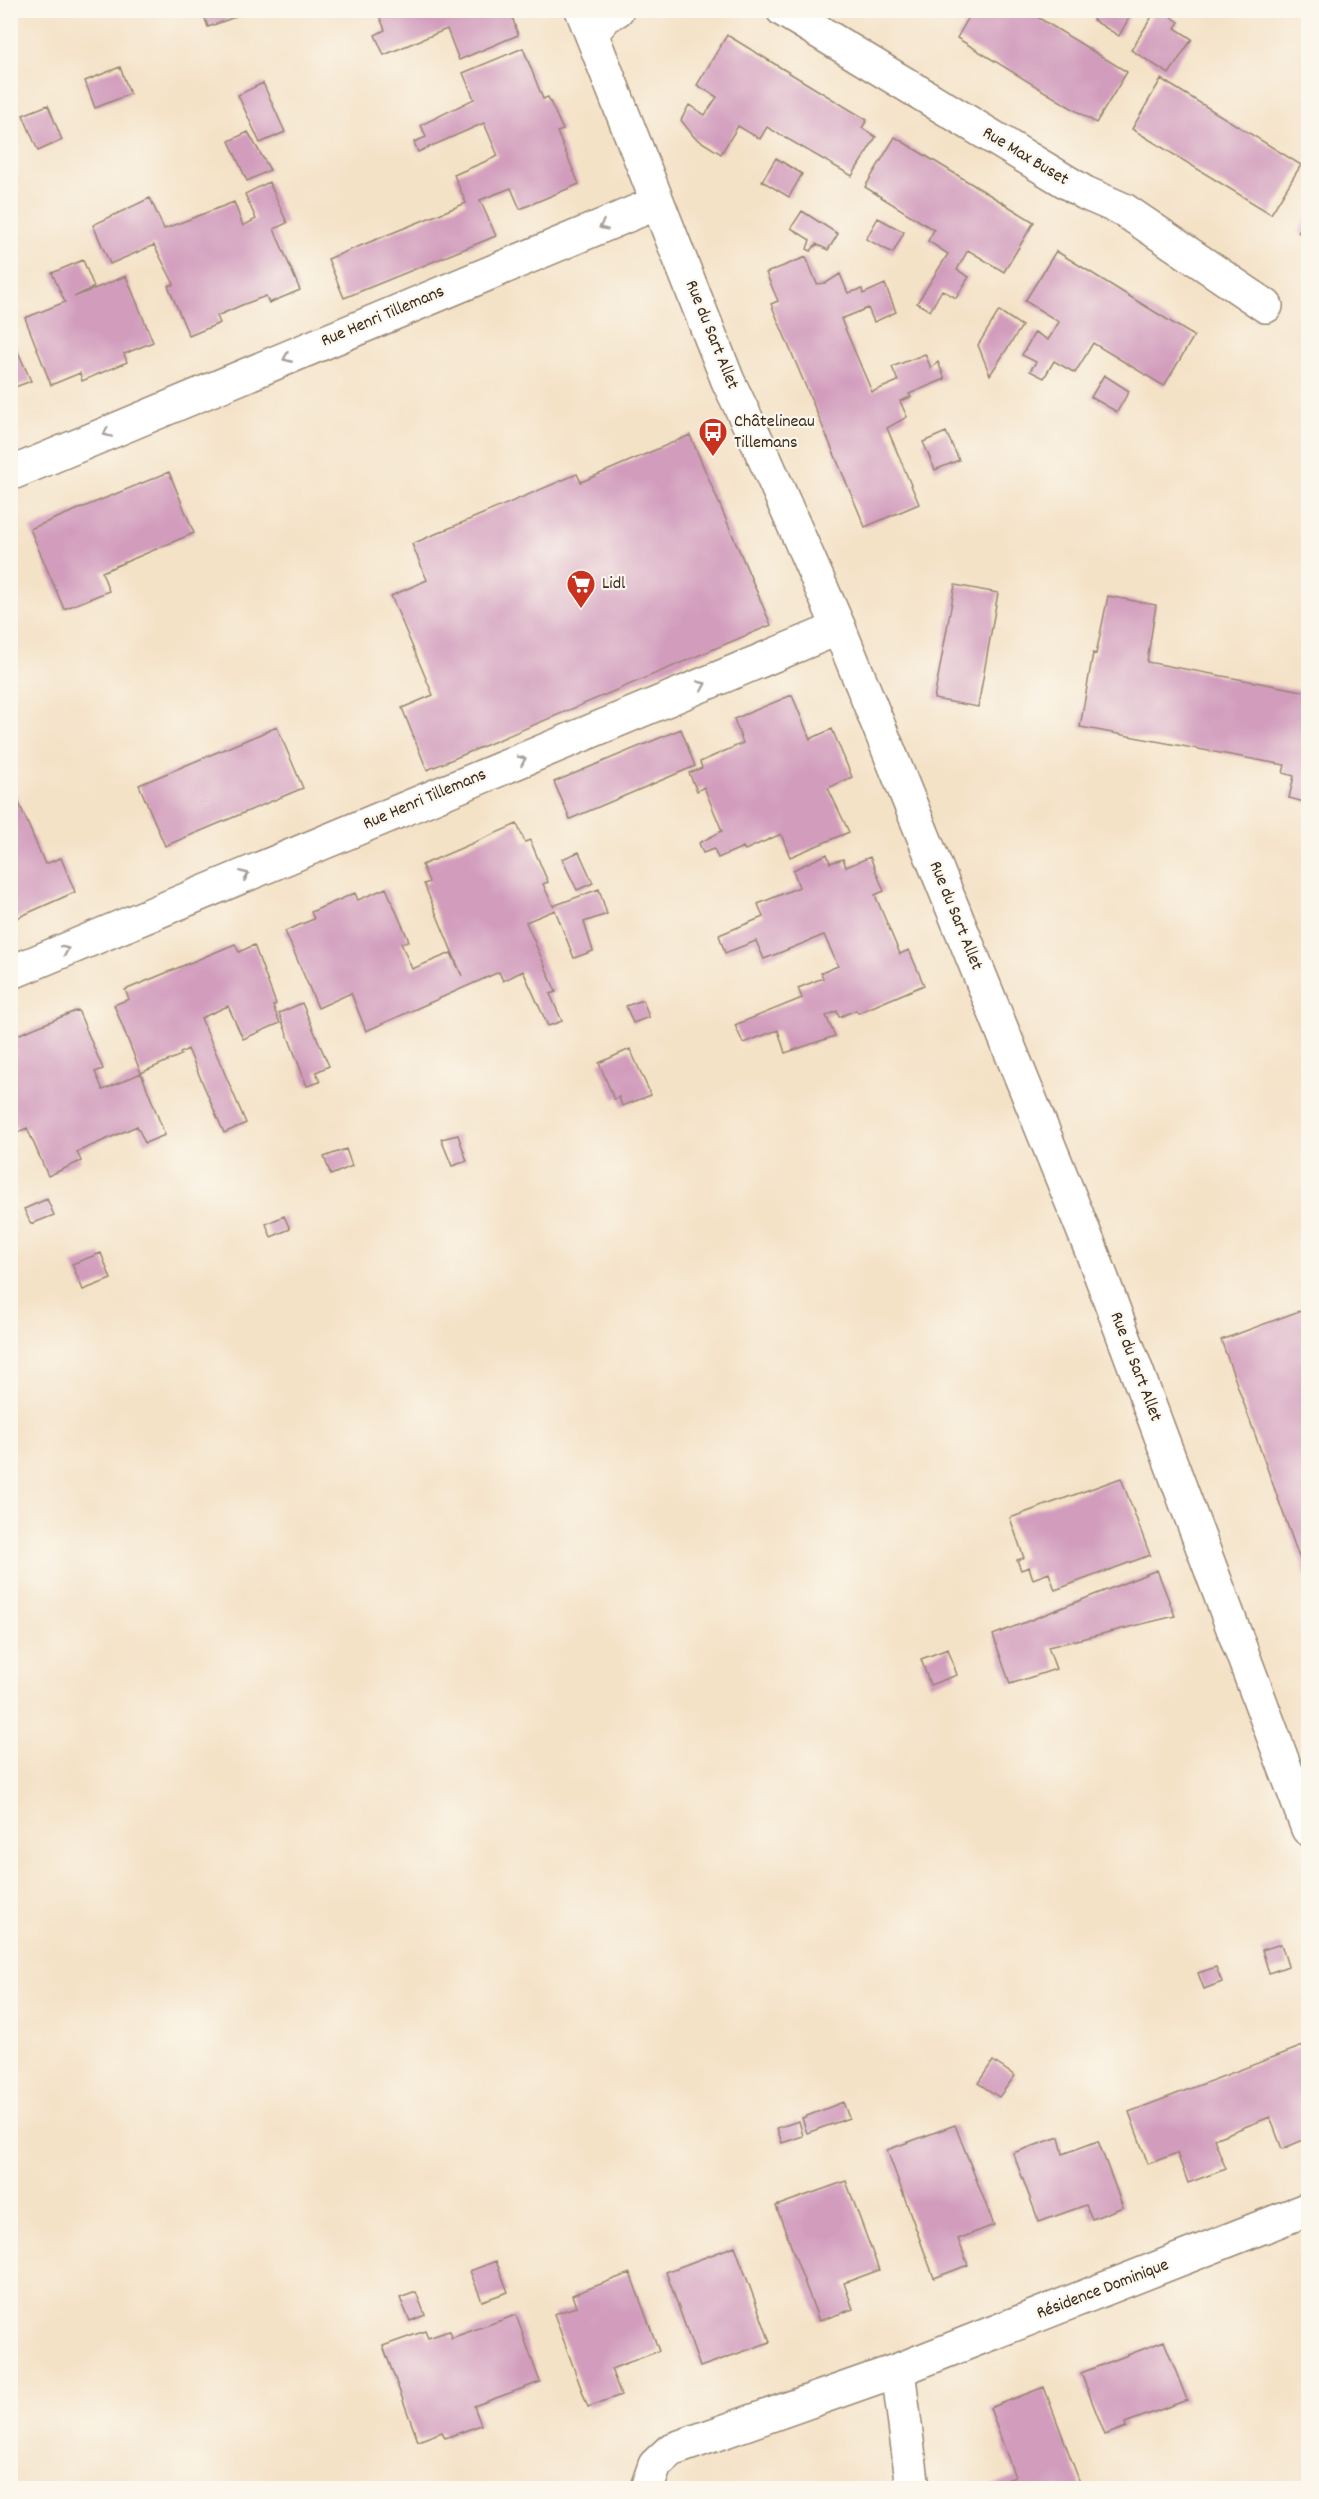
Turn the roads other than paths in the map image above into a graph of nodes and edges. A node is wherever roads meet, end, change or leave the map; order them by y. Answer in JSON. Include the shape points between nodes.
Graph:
{"nodes":[{"id":1,"x":617,"y":10,"type":"edge"},
{"id":2,"x":783,"y":10,"type":"edge"},
{"id":3,"x":587,"y":22,"type":"edge"},
{"id":4,"x":657,"y":203,"type":"junction"},
{"id":5,"x":1266,"y":306,"type":"dead end"},
{"id":6,"x":10,"y":474,"type":"edge"},
{"id":7,"x":839,"y":628,"type":"junction"},
{"id":8,"x":10,"y":973,"type":"edge"},
{"id":9,"x":1308,"y":1829,"type":"edge"},
{"id":10,"x":1308,"y":2209,"type":"edge"},
{"id":11,"x":898,"y":2370,"type":"junction"},
{"id":12,"x":646,"y":2488,"type":"edge"},
{"id":13,"x":913,"y":2488,"type":"edge"}],
"edges":[{"from":1,"to":3,"type":"street"},
{"from":2,"to":5,"type":"street","name":"Rue Max Buset","via":[[1085,194],[1124,210]]},
{"from":3,"to":4,"type":"street","name":"Rue du Sart Allet"},
{"from":4,"to":6,"type":"street","name":"Rue Henri Tillemans","one_way":true},
{"from":4,"to":7,"type":"street","name":"Rue du Sart Allet","via":[[728,381]]},
{"from":8,"to":7,"type":"street","name":"Rue Henri Tillemans","one_way":true},
{"from":7,"to":9,"type":"street","name":"Rue du Sart Allet","via":[[1096,1262]]},
{"from":10,"to":11,"type":"street","name":"Résidence Dominique"},
{"from":11,"to":12,"type":"street","name":"Résidence Dominique","via":[[671,2450],[655,2465]]},
{"from":11,"to":13,"type":"street"}]}
